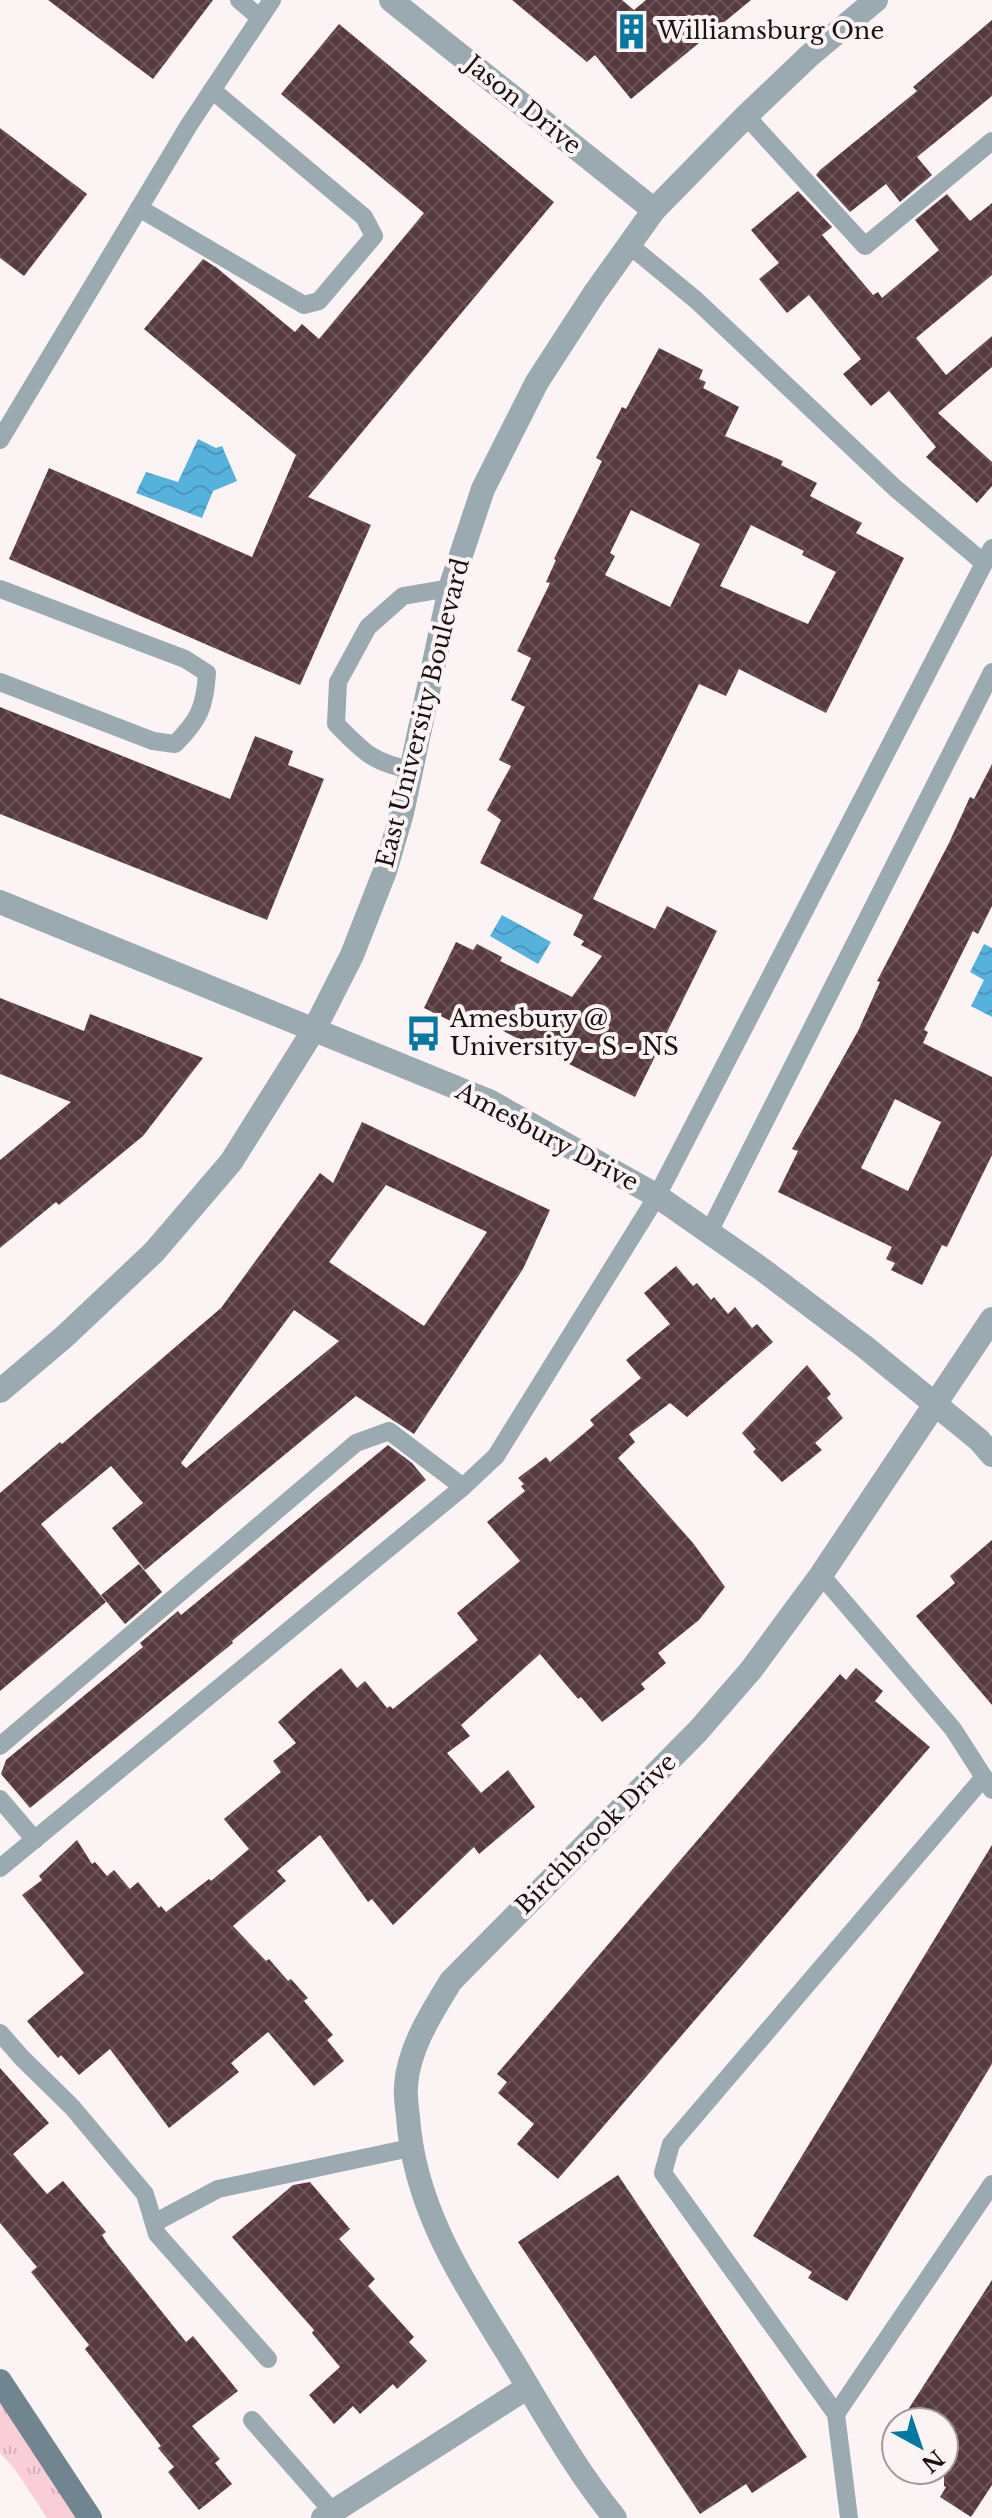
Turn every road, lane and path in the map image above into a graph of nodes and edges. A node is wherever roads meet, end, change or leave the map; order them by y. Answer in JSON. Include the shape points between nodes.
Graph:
{"nodes":[{"id":1,"x":239,"y":0,"type":"edge"},
{"id":2,"x":272,"y":0,"type":"edge"},
{"id":3,"x":391,"y":0,"type":"edge"},
{"id":4,"x":876,"y":0,"type":"edge"},
{"id":5,"x":260,"y":18,"type":"junction"},
{"id":6,"x":212,"y":90,"type":"junction"},
{"id":7,"x":746,"y":116,"type":"junction"},
{"id":8,"x":992,"y":141,"type":"edge"},
{"id":9,"x":139,"y":208,"type":"junction"},
{"id":10,"x":654,"y":210,"type":"junction"},
{"id":11,"x":628,"y":244,"type":"junction"},
{"id":12,"x":2,"y":433,"type":"edge"},
{"id":13,"x":988,"y":555,"type":"edge"},
{"id":14,"x":450,"y":588,"type":"junction"},
{"id":15,"x":0,"y":589,"type":"edge"},
{"id":16,"x":992,"y":672,"type":"edge"},
{"id":17,"x":0,"y":682,"type":"edge"},
{"id":18,"x":412,"y":770,"type":"junction"},
{"id":19,"x":0,"y":902,"type":"edge"},
{"id":20,"x":315,"y":1028,"type":"junction"},
{"id":21,"x":657,"y":1196,"type":"junction"},
{"id":22,"x":709,"y":1232,"type":"junction"},
{"id":23,"x":992,"y":1319,"type":"edge"},
{"id":24,"x":0,"y":1391,"type":"edge"},
{"id":25,"x":935,"y":1404,"type":"junction"},
{"id":26,"x":992,"y":1455,"type":"edge"},
{"id":27,"x":463,"y":1487,"type":"junction"},
{"id":28,"x":821,"y":1575,"type":"junction"},
{"id":29,"x":0,"y":1746,"type":"edge"},
{"id":30,"x":988,"y":1784,"type":"edge"},
{"id":31,"x":0,"y":1799,"type":"edge"},
{"id":32,"x":35,"y":1840,"type":"junction"},
{"id":33,"x":0,"y":1868,"type":"edge"},
{"id":34,"x":0,"y":2033,"type":"edge"},
{"id":35,"x":410,"y":2148,"type":"junction"},
{"id":36,"x":992,"y":2184,"type":"edge"},
{"id":37,"x":154,"y":2223,"type":"junction"},
{"id":38,"x":268,"y":2359,"type":"dead end"},
{"id":39,"x":0,"y":2381,"type":"edge"},
{"id":40,"x":528,"y":2387,"type":"junction"},
{"id":41,"x":836,"y":2414,"type":"junction"},
{"id":42,"x":252,"y":2420,"type":"dead end"},
{"id":43,"x":328,"y":2515,"type":"edge"},
{"id":44,"x":90,"y":2518,"type":"edge"},
{"id":45,"x":615,"y":2518,"type":"edge"},
{"id":46,"x":849,"y":2518,"type":"edge"}],
"edges":[{"from":1,"to":5,"type":"lane"},
{"from":2,"to":5,"type":"lane"},
{"from":3,"to":10,"type":"street","name":"Jason Drive"},
{"from":4,"to":7,"type":"street","name":"East University Boulevard"},
{"from":5,"to":6,"type":"lane"},
{"from":6,"to":9,"type":"lane"},
{"from":6,"to":9,"type":"lane","via":[[364,217],[374,236],[319,301],[304,305]]},
{"from":7,"to":8,"type":"lane","via":[[865,246]]},
{"from":7,"to":10,"type":"street","name":"East University Boulevard"},
{"from":9,"to":12,"type":"lane"},
{"from":10,"to":11,"type":"street","name":"East University Boulevard"},
{"from":11,"to":13,"type":"lane","via":[[696,300],[895,488]]},
{"from":11,"to":14,"type":"street","name":"East University Boulevard","via":[[537,382],[483,489]]},
{"from":13,"to":21,"type":"lane"},
{"from":14,"to":18,"type":"street","name":"East University Boulevard"},
{"from":14,"to":18,"type":"lane","via":[[403,596],[368,627],[338,682],[336,724],[366,754],[387,766]]},
{"from":15,"to":17,"type":"lane","via":[[185,659],[207,673],[206,699],[195,724],[175,744],[153,741]]},
{"from":16,"to":22,"type":"lane"},
{"from":18,"to":20,"type":"street","name":"East University Boulevard","via":[[385,871],[352,955]]},
{"from":19,"to":20,"type":"street","name":"Amesbury Drive"},
{"from":20,"to":21,"type":"street","name":"Amesbury Drive","via":[[489,1101]]},
{"from":20,"to":24,"type":"street","name":"East University Boulevard","via":[[231,1162],[154,1252]]},
{"from":21,"to":22,"type":"street","name":"Amesbury Drive"},
{"from":21,"to":27,"type":"lane","via":[[496,1456]]},
{"from":22,"to":25,"type":"street","name":"Amesbury Drive"},
{"from":23,"to":25,"type":"street","name":"Birchbrook Drive"},
{"from":25,"to":26,"type":"street","name":"Amesbury Drive"},
{"from":25,"to":28,"type":"street","name":"Birchbrook Drive"},
{"from":27,"to":29,"type":"lane","via":[[389,1431],[356,1443]]},
{"from":27,"to":32,"type":"lane"},
{"from":28,"to":30,"type":"lane","via":[[953,1729]]},
{"from":28,"to":35,"type":"street","name":"Birchbrook Drive","via":[[698,1731],[451,1981],[421,2030],[406,2085]]},
{"from":30,"to":41,"type":"lane","via":[[671,2144],[663,2173]]},
{"from":31,"to":32,"type":"lane"},
{"from":32,"to":33,"type":"lane"},
{"from":34,"to":37,"type":"lane","via":[[145,2194]]},
{"from":35,"to":37,"type":"lane","via":[[218,2189]]},
{"from":35,"to":40,"type":"street","name":"Birchbrook Drive","via":[[425,2204],[446,2250]]},
{"from":36,"to":41,"type":"lane"},
{"from":37,"to":38,"type":"lane","via":[[157,2234]]},
{"from":39,"to":44,"type":"main road"},
{"from":40,"to":43,"type":"street"},
{"from":40,"to":45,"type":"street","name":"Birchbrook Drive"},
{"from":41,"to":46,"type":"lane"},
{"from":42,"to":43,"type":"lane"}]}
